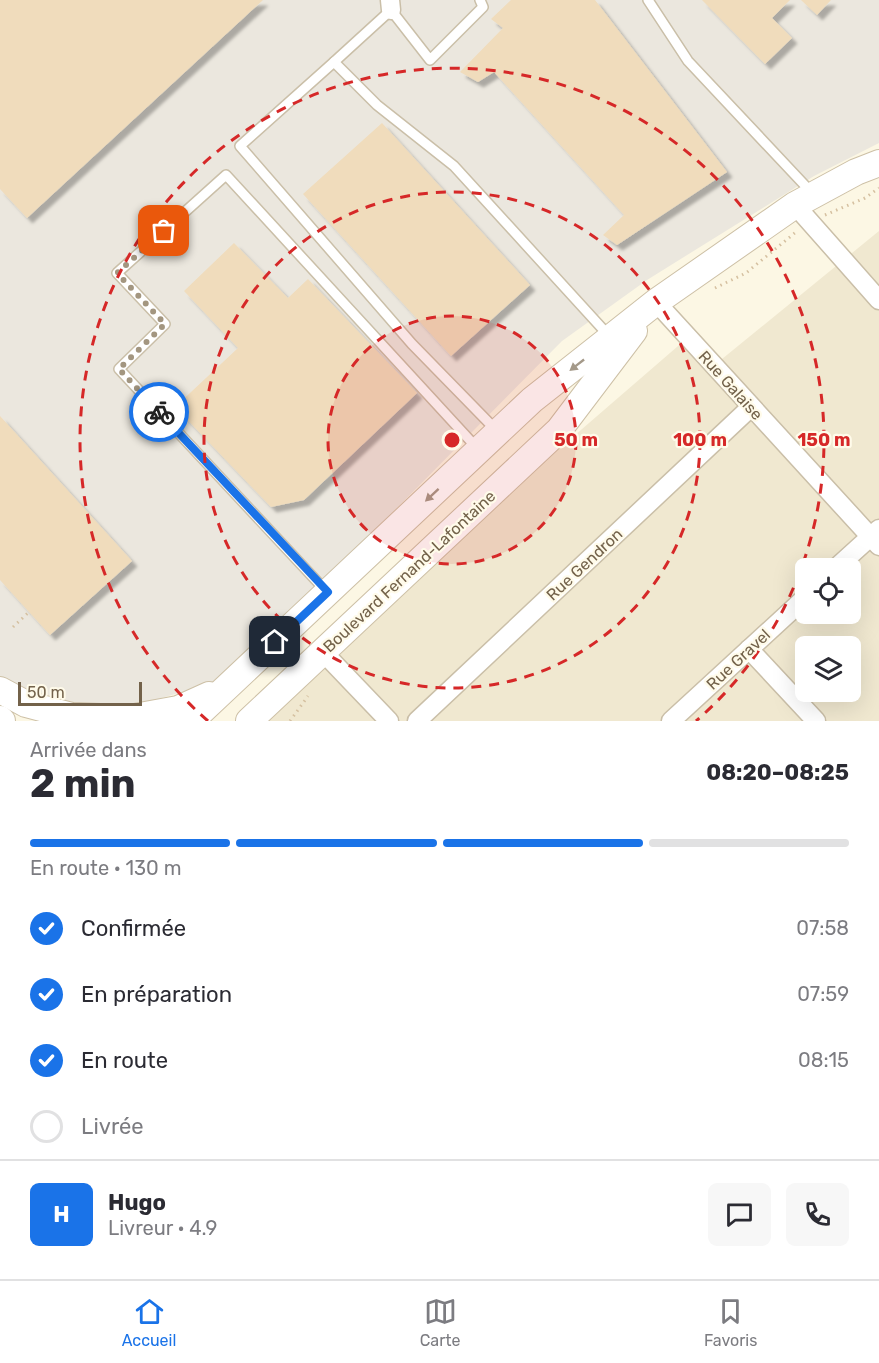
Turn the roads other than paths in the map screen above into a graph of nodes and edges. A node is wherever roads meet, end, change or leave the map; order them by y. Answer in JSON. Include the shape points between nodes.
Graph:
{"nodes":[{"id":1,"x":480,"y":0,"type":"edge"},
{"id":2,"x":648,"y":0,"type":"edge"},
{"id":3,"x":391,"y":5,"type":"edge"},
{"id":4,"x":334,"y":63,"type":"junction"},
{"id":5,"x":879,"y":163,"type":"edge"},
{"id":6,"x":805,"y":200,"type":"junction"},
{"id":7,"x":879,"y":300,"type":"edge"},
{"id":8,"x":656,"y":302,"type":"junction"},
{"id":9,"x":611,"y":338,"type":"junction"},
{"id":10,"x":751,"y":407,"type":"junction"},
{"id":11,"x":487,"y":442,"type":"junction"},
{"id":12,"x":516,"y":471,"type":"junction"},
{"id":13,"x":876,"y":537,"type":"edge"},
{"id":14,"x":849,"y":558,"type":"edge"},
{"id":15,"x":328,"y":592,"type":"junction"},
{"id":16,"x":795,"y":607,"type":"edge"},
{"id":17,"x":749,"y":649,"type":"junction"},
{"id":18,"x":323,"y":652,"type":"junction"},
{"id":19,"x":228,"y":686,"type":"junction"},
{"id":20,"x":0,"y":690,"type":"edge"},
{"id":21,"x":282,"y":691,"type":"junction"},
{"id":22,"x":191,"y":721,"type":"edge"},
{"id":23,"x":249,"y":721,"type":"edge"},
{"id":24,"x":264,"y":721,"type":"edge"},
{"id":25,"x":389,"y":721,"type":"edge"},
{"id":26,"x":417,"y":721,"type":"edge"},
{"id":27,"x":672,"y":721,"type":"edge"},
{"id":28,"x":816,"y":721,"type":"edge"}],
"edges":[{"from":1,"to":3,"type":"lane","via":[[483,7],[430,60]]},
{"from":2,"to":6,"type":"lane","via":[[688,61]]},
{"from":3,"to":4,"type":"lane"},
{"from":4,"to":9,"type":"lane","via":[[377,105],[454,166]]},
{"from":4,"to":11,"type":"lane","via":[[240,146],[412,344]]},
{"from":5,"to":6,"type":"street","name":"Boulevard Fernand-Lafontaine"},
{"from":6,"to":7,"type":"street"},
{"from":6,"to":8,"type":"street","name":"Boulevard Fernand-Lafontaine"},
{"from":8,"to":9,"type":"street","name":"Boulevard Fernand-Lafontaine"},
{"from":8,"to":10,"type":"street","name":"Rue Galaise"},
{"from":8,"to":12,"type":"street","name":"Boulevard Fernand-Lafontaine","via":[[559,430]]},
{"from":9,"to":11,"type":"street","name":"Boulevard Fernand-Lafontaine","one_way":true,"via":[[532,400]]},
{"from":10,"to":13,"type":"street","name":"Rue Galaise"},
{"from":10,"to":26,"type":"street","name":"Rue Gendron"},
{"from":11,"to":12,"type":"street"},
{"from":11,"to":15,"type":"street","name":"Boulevard Fernand-Lafontaine","one_way":true},
{"from":11,"to":15,"type":"lane","via":[[226,175],[117,273],[165,324],[119,369]]},
{"from":12,"to":18,"type":"street","name":"Boulevard Fernand-Lafontaine"},
{"from":13,"to":14,"type":"street"},
{"from":15,"to":19,"type":"street","name":"Boulevard Fernand-Lafontaine"},
{"from":16,"to":17,"type":"street","name":"Rue Gravel"},
{"from":17,"to":27,"type":"street","name":"Rue Gravel"},
{"from":17,"to":28,"type":"street"},
{"from":18,"to":21,"type":"street","name":"Boulevard Fernand-Lafontaine"},
{"from":18,"to":25,"type":"street"},
{"from":19,"to":20,"type":"street","via":[[178,709],[129,718],[72,716],[26,704]]},
{"from":19,"to":22,"type":"street","name":"Boulevard Fernand-Lafontaine"},
{"from":21,"to":23,"type":"street","name":"Boulevard Fernand-Lafontaine"},
{"from":21,"to":24,"type":"street"}]}
